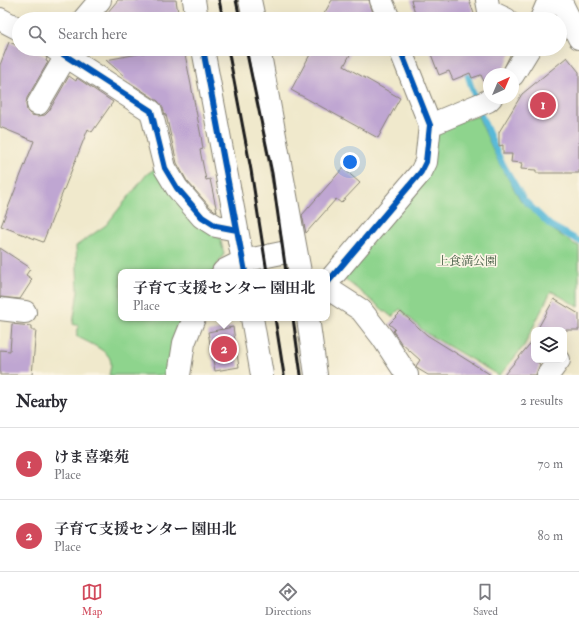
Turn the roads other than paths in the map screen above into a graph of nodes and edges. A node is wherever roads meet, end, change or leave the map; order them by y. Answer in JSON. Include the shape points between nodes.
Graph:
{"nodes":[{"id":1,"x":100,"y":0,"type":"edge"},
{"id":2,"x":194,"y":0,"type":"edge"},
{"id":3,"x":250,"y":0,"type":"edge"},
{"id":4,"x":381,"y":0,"type":"edge"},
{"id":5,"x":487,"y":0,"type":"edge"},
{"id":6,"x":549,"y":0,"type":"edge"},
{"id":7,"x":560,"y":0,"type":"edge"},
{"id":8,"x":90,"y":12,"type":"edge"},
{"id":9,"x":196,"y":12,"type":"edge"},
{"id":10,"x":253,"y":12,"type":"edge"},
{"id":11,"x":386,"y":12,"type":"edge"},
{"id":12,"x":491,"y":12,"type":"edge"},
{"id":13,"x":544,"y":12,"type":"edge"},
{"id":14,"x":566,"y":12,"type":"edge"},
{"id":15,"x":567,"y":14,"type":"edge"},
{"id":16,"x":0,"y":19,"type":"edge"},
{"id":17,"x":12,"y":25,"type":"edge"},
{"id":18,"x":579,"y":38,"type":"edge"},
{"id":19,"x":57,"y":56,"type":"edge"},
{"id":20,"x":67,"y":56,"type":"edge"},
{"id":21,"x":204,"y":56,"type":"edge"},
{"id":22,"x":260,"y":56,"type":"edge"},
{"id":23,"x":403,"y":56,"type":"edge"},
{"id":24,"x":525,"y":56,"type":"edge"},
{"id":25,"x":517,"y":68,"type":"edge"},
{"id":26,"x":483,"y":103,"type":"edge"},
{"id":27,"x":38,"y":104,"type":"dead end"},
{"id":28,"x":430,"y":125,"type":"junction"},
{"id":29,"x":237,"y":230,"type":"junction"},
{"id":30,"x":296,"y":250,"type":"junction"},
{"id":31,"x":244,"y":266,"type":"edge"},
{"id":32,"x":230,"y":269,"type":"edge"},
{"id":33,"x":299,"y":269,"type":"edge"},
{"id":34,"x":330,"y":279,"type":"edge"},
{"id":35,"x":330,"y":290,"type":"edge"},
{"id":36,"x":0,"y":309,"type":"edge"},
{"id":37,"x":25,"y":312,"type":"dead end"},
{"id":38,"x":193,"y":321,"type":"edge"},
{"id":39,"x":253,"y":321,"type":"edge"},
{"id":40,"x":308,"y":321,"type":"edge"},
{"id":41,"x":557,"y":363,"type":"edge"},
{"id":42,"x":179,"y":375,"type":"edge"},
{"id":43,"x":262,"y":375,"type":"edge"},
{"id":44,"x":316,"y":375,"type":"edge"},
{"id":45,"x":407,"y":375,"type":"edge"},
{"id":46,"x":548,"y":375,"type":"edge"}],
"edges":[{"from":1,"to":8,"type":"street"},
{"from":2,"to":9,"type":"street"},
{"from":3,"to":10,"type":"street"},
{"from":4,"to":11,"type":"street"},
{"from":5,"to":12,"type":"street"},
{"from":6,"to":13,"type":"street"},
{"from":7,"to":14,"type":"street"},
{"from":15,"to":18,"type":"street"},
{"from":16,"to":17,"type":"street"},
{"from":19,"to":27,"type":"street"},
{"from":20,"to":29,"type":"street","via":[[151,111],[165,168],[177,188],[202,218],[216,226]]},
{"from":21,"to":29,"type":"street"},
{"from":22,"to":30,"type":"street"},
{"from":23,"to":28,"type":"street"},
{"from":24,"to":25,"type":"street"},
{"from":26,"to":28,"type":"street"},
{"from":28,"to":34,"type":"street","via":[[426,162],[421,172]]},
{"from":29,"to":31,"type":"street"},
{"from":30,"to":31,"type":"street"},
{"from":30,"to":33,"type":"street"},
{"from":31,"to":32,"type":"street"},
{"from":35,"to":45,"type":"street","via":[[361,310]]},
{"from":36,"to":37,"type":"street"},
{"from":38,"to":42,"type":"street","via":[[184,343]]},
{"from":39,"to":43,"type":"street"},
{"from":40,"to":44,"type":"street"},
{"from":41,"to":46,"type":"street"}]}
